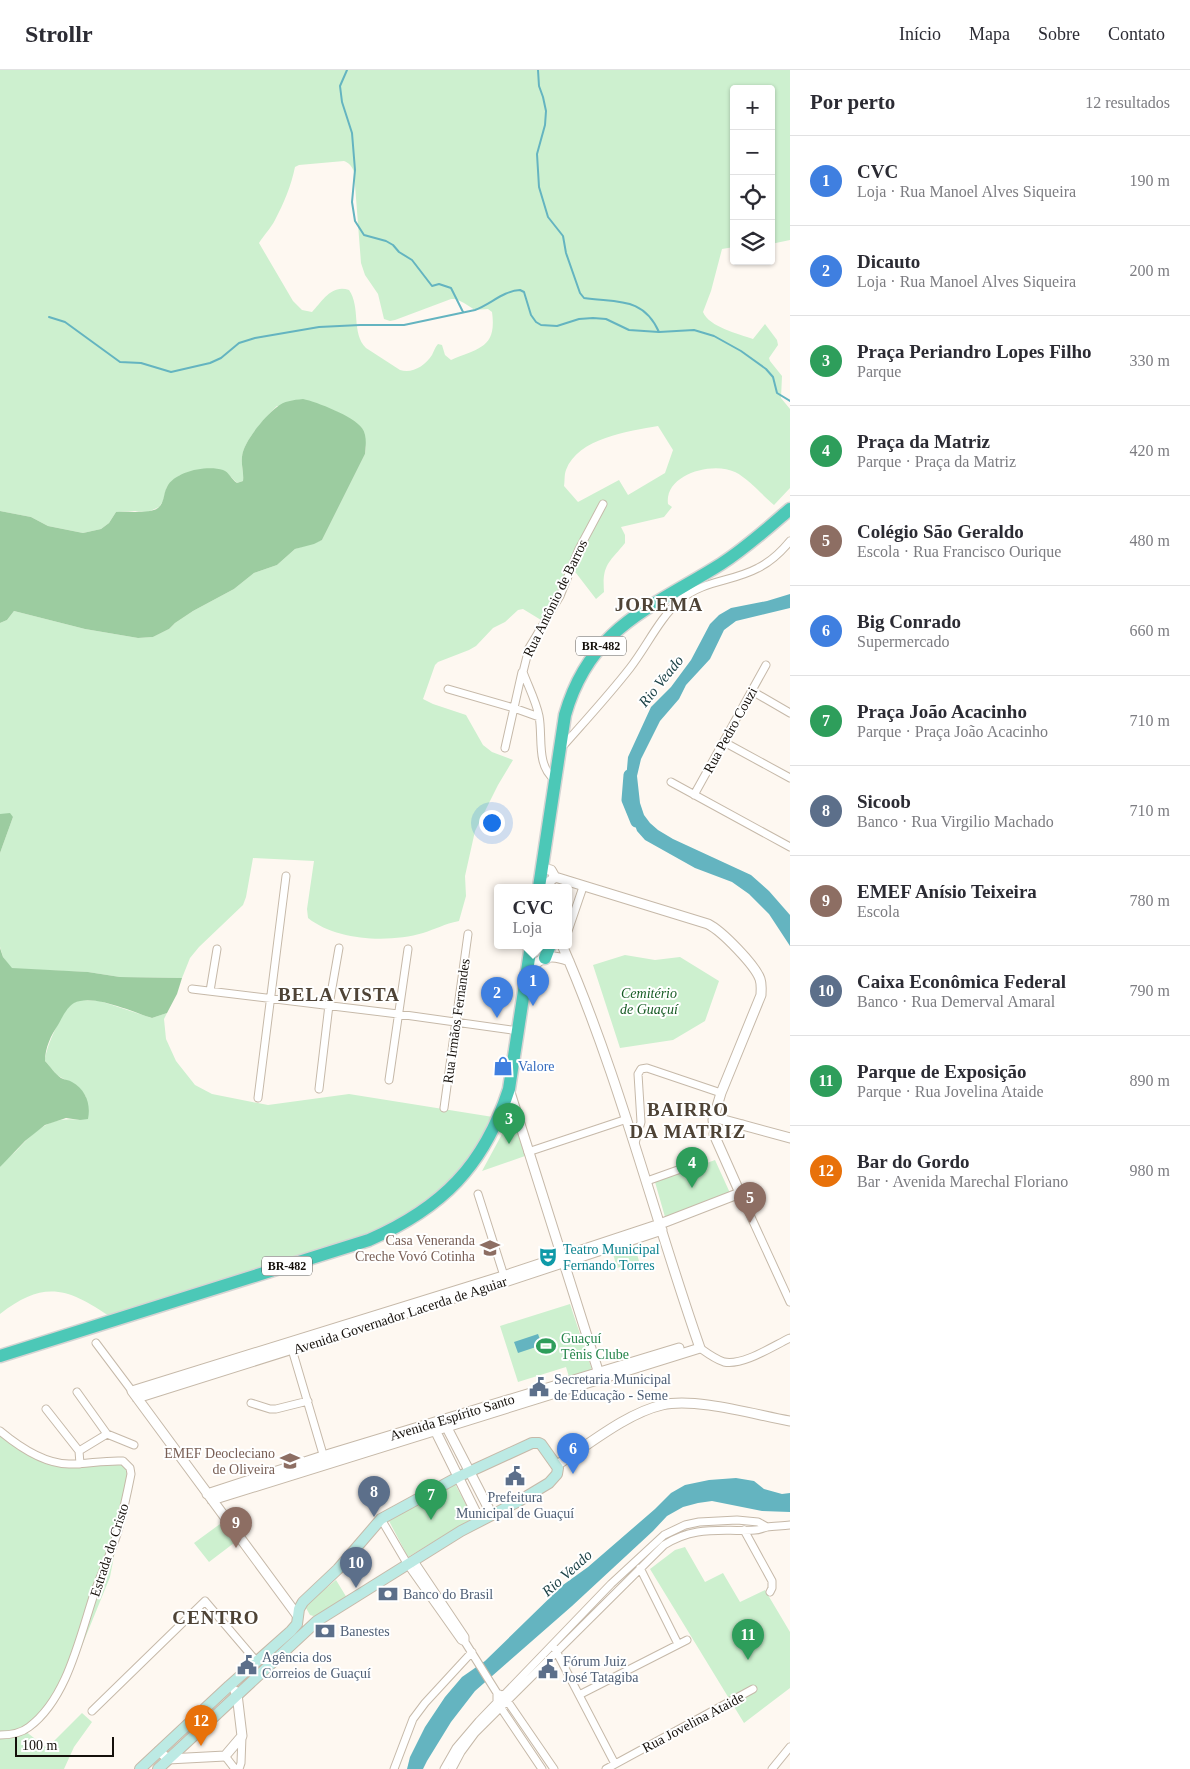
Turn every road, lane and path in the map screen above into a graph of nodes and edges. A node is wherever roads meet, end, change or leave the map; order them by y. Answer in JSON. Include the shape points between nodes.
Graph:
{"nodes":[{"id":1,"x":603,"y":504,"type":"dead end"},
{"id":2,"x":790,"y":509,"type":"edge"},
{"id":3,"x":790,"y":542,"type":"edge"},
{"id":4,"x":766,"y":665,"type":"dead end"},
{"id":5,"x":523,"y":672,"type":"junction"},
{"id":6,"x":448,"y":689,"type":"dead end"},
{"id":7,"x":752,"y":691,"type":"junction"},
{"id":8,"x":514,"y":708,"type":"junction"},
{"id":9,"x":790,"y":712,"type":"edge"},
{"id":10,"x":539,"y":718,"type":"junction"},
{"id":11,"x":724,"y":742,"type":"junction"},
{"id":12,"x":505,"y":748,"type":"dead end"},
{"id":13,"x":559,"y":750,"type":"junction"},
{"id":14,"x":790,"y":778,"type":"edge"},
{"id":15,"x":554,"y":779,"type":"junction"},
{"id":16,"x":671,"y":782,"type":"dead end"},
{"id":17,"x":694,"y":795,"type":"junction"},
{"id":18,"x":790,"y":847,"type":"edge"},
{"id":19,"x":542,"y":868,"type":"junction"},
{"id":20,"x":286,"y":876,"type":"dead end"},
{"id":21,"x":555,"y":878,"type":"junction"},
{"id":22,"x":539,"y":884,"type":"edge"},
{"id":23,"x":548,"y":884,"type":"edge"},
{"id":24,"x":583,"y":887,"type":"junction"},
{"id":25,"x":572,"y":919,"type":"edge"},
{"id":26,"x":468,"y":934,"type":"dead end"},
{"id":27,"x":339,"y":948,"type":"dead end"},
{"id":28,"x":217,"y":949,"type":"dead end"},
{"id":29,"x":408,"y":949,"type":"dead end"},
{"id":30,"x":530,"y":949,"type":"edge"},
{"id":31,"x":548,"y":949,"type":"edge"},
{"id":32,"x":564,"y":949,"type":"edge"},
{"id":33,"x":545,"y":958,"type":"junction"},
{"id":34,"x":569,"y":961,"type":"junction"},
{"id":35,"x":526,"y":974,"type":"junction"},
{"id":36,"x":192,"y":989,"type":"dead end"},
{"id":37,"x":210,"y":991,"type":"junction"},
{"id":38,"x":270,"y":999,"type":"junction"},
{"id":39,"x":329,"y":1005,"type":"junction"},
{"id":40,"x":398,"y":1014,"type":"junction"},
{"id":41,"x":457,"y":1022,"type":"junction"},
{"id":42,"x":519,"y":1031,"type":"junction"},
{"id":43,"x":389,"y":1080,"type":"dead end"},
{"id":44,"x":319,"y":1089,"type":"dead end"},
{"id":45,"x":509,"y":1089,"type":"junction"},
{"id":46,"x":721,"y":1093,"type":"junction"},
{"id":47,"x":258,"y":1098,"type":"dead end"},
{"id":48,"x":444,"y":1108,"type":"dead end"},
{"id":49,"x":714,"y":1117,"type":"junction"},
{"id":50,"x":627,"y":1119,"type":"junction"},
{"id":51,"x":743,"y":1125,"type":"junction"},
{"id":52,"x":714,"y":1134,"type":"junction"},
{"id":53,"x":790,"y":1138,"type":"edge"},
{"id":54,"x":635,"y":1143,"type":"junction"},
{"id":55,"x":528,"y":1152,"type":"junction"},
{"id":56,"x":704,"y":1161,"type":"dead end"},
{"id":57,"x":647,"y":1181,"type":"junction"},
{"id":58,"x":740,"y":1193,"type":"junction"},
{"id":59,"x":478,"y":1194,"type":"dead end"},
{"id":60,"x":661,"y":1227,"type":"junction"},
{"id":61,"x":562,"y":1260,"type":"junction"},
{"id":62,"x":504,"y":1279,"type":"junction"},
{"id":63,"x":790,"y":1302,"type":"edge"},
{"id":64,"x":790,"y":1338,"type":"edge"},
{"id":65,"x":96,"y":1343,"type":"dead end"},
{"id":66,"x":699,"y":1345,"type":"junction"},
{"id":67,"x":291,"y":1346,"type":"junction"},
{"id":68,"x":0,"y":1356,"type":"edge"},
{"id":69,"x":599,"y":1375,"type":"junction"},
{"id":70,"x":76,"y":1392,"type":"dead end"},
{"id":71,"x":135,"y":1394,"type":"junction"},
{"id":72,"x":308,"y":1401,"type":"junction"},
{"id":73,"x":251,"y":1403,"type":"dead end"},
{"id":74,"x":46,"y":1409,"type":"dead end"},
{"id":75,"x":790,"y":1421,"type":"edge"},
{"id":76,"x":445,"y":1423,"type":"junction"},
{"id":77,"x":433,"y":1427,"type":"junction"},
{"id":78,"x":0,"y":1430,"type":"edge"},
{"id":79,"x":107,"y":1434,"type":"junction"},
{"id":80,"x":134,"y":1445,"type":"dead end"},
{"id":81,"x":79,"y":1451,"type":"junction"},
{"id":82,"x":325,"y":1460,"type":"junction"},
{"id":83,"x":80,"y":1464,"type":"junction"},
{"id":84,"x":557,"y":1465,"type":"junction"},
{"id":85,"x":470,"y":1471,"type":"junction"},
{"id":86,"x":458,"y":1477,"type":"junction"},
{"id":87,"x":210,"y":1497,"type":"junction"},
{"id":88,"x":492,"y":1515,"type":"junction"},
{"id":89,"x":381,"y":1518,"type":"junction"},
{"id":90,"x":480,"y":1521,"type":"junction"},
{"id":91,"x":790,"y":1525,"type":"edge"},
{"id":92,"x":767,"y":1527,"type":"junction"},
{"id":93,"x":744,"y":1530,"type":"junction"},
{"id":94,"x":411,"y":1563,"type":"junction"},
{"id":95,"x":640,"y":1568,"type":"junction"},
{"id":96,"x":770,"y":1592,"type":"dead end"},
{"id":97,"x":298,"y":1615,"type":"junction"},
{"id":98,"x":317,"y":1621,"type":"junction"},
{"id":99,"x":687,"y":1640,"type":"dead end"},
{"id":100,"x":678,"y":1644,"type":"junction"},
{"id":101,"x":555,"y":1648,"type":"junction"},
{"id":102,"x":472,"y":1652,"type":"junction"},
{"id":103,"x":257,"y":1662,"type":"junction"},
{"id":104,"x":229,"y":1686,"type":"junction"},
{"id":105,"x":753,"y":1689,"type":"dead end"},
{"id":106,"x":237,"y":1694,"type":"junction"},
{"id":107,"x":501,"y":1695,"type":"junction"},
{"id":108,"x":579,"y":1695,"type":"junction"},
{"id":109,"x":499,"y":1705,"type":"junction"},
{"id":110,"x":92,"y":1711,"type":"dead end"},
{"id":111,"x":0,"y":1735,"type":"edge"},
{"id":112,"x":242,"y":1736,"type":"junction"},
{"id":113,"x":790,"y":1746,"type":"edge"},
{"id":114,"x":159,"y":1751,"type":"junction"},
{"id":115,"x":224,"y":1756,"type":"junction"},
{"id":116,"x":168,"y":1759,"type":"junction"},
{"id":117,"x":615,"y":1764,"type":"junction"},
{"id":118,"x":240,"y":1766,"type":"edge"},
{"id":119,"x":444,"y":1768,"type":"edge"},
{"id":120,"x":140,"y":1769,"type":"edge"},
{"id":121,"x":158,"y":1769,"type":"edge"},
{"id":122,"x":235,"y":1769,"type":"edge"},
{"id":123,"x":247,"y":1769,"type":"edge"},
{"id":124,"x":394,"y":1769,"type":"edge"},
{"id":125,"x":452,"y":1769,"type":"edge"},
{"id":126,"x":542,"y":1769,"type":"edge"},
{"id":127,"x":554,"y":1769,"type":"edge"},
{"id":128,"x":606,"y":1769,"type":"edge"},
{"id":129,"x":772,"y":1769,"type":"edge"}],
"edges":[{"from":1,"to":5,"type":"street","name":"Rua Antônio de Barros","via":[[560,596],[529,648]]},
{"from":2,"to":13,"type":"highway","number":"BR-482","via":[[734,555],[636,616],[610,636],[587,662],[570,697]]},
{"from":3,"to":13,"type":"street","via":[[758,568],[701,587],[676,605],[629,670]]},
{"from":4,"to":7,"type":"street","name":"Rua Pedro Couzi"},
{"from":5,"to":8,"type":"street"},
{"from":5,"to":10,"type":"street","name":"Rua Antônio de Barros"},
{"from":6,"to":8,"type":"street"},
{"from":7,"to":9,"type":"street"},
{"from":7,"to":11,"type":"street","name":"Rua Pedro Couzi"},
{"from":8,"to":10,"type":"street"},
{"from":8,"to":12,"type":"street"},
{"from":10,"to":15,"type":"street","name":"Rua Antônio de Barros","via":[[543,763]]},
{"from":11,"to":14,"type":"street"},
{"from":11,"to":17,"type":"street","name":"Rua Pedro Couzi"},
{"from":13,"to":15,"type":"highway","number":"BR-482"},
{"from":15,"to":19,"type":"highway","number":"BR-482"},
{"from":16,"to":17,"type":"street"},
{"from":17,"to":18,"type":"street"},
{"from":19,"to":21,"type":"street","via":[[551,870]]},
{"from":19,"to":22,"type":"highway","number":"BR-482"},
{"from":20,"to":38,"type":"street"},
{"from":21,"to":23,"type":"street"},
{"from":21,"to":24,"type":"street"},
{"from":24,"to":25,"type":"street"},
{"from":24,"to":46,"type":"street","via":[[708,924],[723,934],[757,972],[761,980],[761,995]]},
{"from":26,"to":41,"type":"street","name":"Rua Irmãos Fernandes"},
{"from":27,"to":39,"type":"street"},
{"from":28,"to":37,"type":"street"},
{"from":29,"to":40,"type":"street"},
{"from":30,"to":35,"type":"highway","number":"BR-482"},
{"from":31,"to":33,"type":"highway"},
{"from":32,"to":34,"type":"street"},
{"from":33,"to":34,"type":"street"},
{"from":33,"to":35,"type":"street"},
{"from":34,"to":50,"type":"street"},
{"from":35,"to":42,"type":"highway","number":"BR-482"},
{"from":36,"to":37,"type":"street"},
{"from":37,"to":38,"type":"street"},
{"from":38,"to":39,"type":"street"},
{"from":38,"to":47,"type":"street"},
{"from":39,"to":40,"type":"street"},
{"from":39,"to":44,"type":"street"},
{"from":40,"to":41,"type":"street"},
{"from":40,"to":43,"type":"street"},
{"from":41,"to":42,"type":"street"},
{"from":41,"to":48,"type":"street","name":"Rua Irmãos Fernandes"},
{"from":42,"to":45,"type":"highway","number":"BR-482"},
{"from":45,"to":55,"type":"street"},
{"from":45,"to":68,"type":"highway","number":"BR-482","via":[[494,1126],[476,1158],[457,1182],[435,1203],[395,1229],[345,1248]]},
{"from":46,"to":49,"type":"street"},
{"from":46,"to":54,"type":"street","via":[[647,1068],[641,1069],[638,1074],[640,1122]]},
{"from":49,"to":51,"type":"street"},
{"from":49,"to":52,"type":"street"},
{"from":50,"to":54,"type":"street"},
{"from":50,"to":55,"type":"street"},
{"from":51,"to":52,"type":"street"},
{"from":51,"to":53,"type":"street"},
{"from":52,"to":58,"type":"street"},
{"from":54,"to":57,"type":"street"},
{"from":55,"to":61,"type":"street"},
{"from":56,"to":57,"type":"street"},
{"from":57,"to":60,"type":"street"},
{"from":58,"to":60,"type":"street","name":"Avenida Governador Lacerda de Aguiar"},
{"from":58,"to":63,"type":"street"},
{"from":59,"to":62,"type":"street"},
{"from":60,"to":61,"type":"street","name":"Avenida Governador Lacerda de Aguiar"},
{"from":60,"to":66,"type":"street"},
{"from":61,"to":62,"type":"street","name":"Avenida Governador Lacerda de Aguiar"},
{"from":61,"to":69,"type":"street"},
{"from":62,"to":67,"type":"street","name":"Avenida Governador Lacerda de Aguiar"},
{"from":64,"to":66,"type":"street","via":[[732,1362],[719,1360]]},
{"from":65,"to":71,"type":"street"},
{"from":66,"to":69,"type":"street","name":"Avenida Espírito Santo"},
{"from":67,"to":71,"type":"street","name":"Avenida Governador Lacerda de Aguiar"},
{"from":67,"to":72,"type":"street"},
{"from":69,"to":76,"type":"street","name":"Avenida Espírito Santo"},
{"from":70,"to":79,"type":"street"},
{"from":71,"to":87,"type":"street"},
{"from":72,"to":73,"type":"street","via":[[276,1409]]},
{"from":72,"to":82,"type":"street"},
{"from":74,"to":81,"type":"street"},
{"from":75,"to":84,"type":"street","via":[[702,1404],[663,1404],[624,1421]]},
{"from":76,"to":77,"type":"street","name":"Avenida Espírito Santo"},
{"from":76,"to":85,"type":"street"},
{"from":77,"to":82,"type":"street","name":"Avenida Espírito Santo"},
{"from":77,"to":86,"type":"street"},
{"from":78,"to":83,"type":"street","name":"Estrada do Cristo","via":[[49,1462]]},
{"from":79,"to":80,"type":"street"},
{"from":79,"to":81,"type":"street"},
{"from":81,"to":83,"type":"street"},
{"from":82,"to":87,"type":"street","name":"Avenida Espírito Santo"},
{"from":83,"to":111,"type":"street","name":"Estrada do Cristo","via":[[123,1461],[130,1468],[117,1535],[80,1640],[56,1694],[30,1727],[16,1734]]},
{"from":84,"to":85,"type":"main road","via":[[542,1444],[536,1442]]},
{"from":84,"to":88,"type":"main road","via":[[557,1474],[549,1483]]},
{"from":85,"to":86,"type":"main road"},
{"from":85,"to":88,"type":"street"},
{"from":86,"to":89,"type":"main road"},
{"from":86,"to":90,"type":"street"},
{"from":87,"to":97,"type":"street"},
{"from":88,"to":90,"type":"main road"},
{"from":89,"to":94,"type":"street"},
{"from":89,"to":97,"type":"main road","via":[[338,1569],[303,1602]]},
{"from":90,"to":94,"type":"main road"},
{"from":91,"to":92,"type":"street"},
{"from":92,"to":93,"type":"street"},
{"from":92,"to":101,"type":"street","via":[[758,1522],[737,1520],[700,1522],[673,1529],[611,1584]]},
{"from":93,"to":95,"type":"street","via":[[691,1532],[664,1545]]},
{"from":93,"to":96,"type":"street","via":[[772,1581]]},
{"from":94,"to":98,"type":"main road"},
{"from":94,"to":102,"type":"street"},
{"from":95,"to":100,"type":"street"},
{"from":95,"to":101,"type":"street"},
{"from":97,"to":98,"type":"main road"},
{"from":97,"to":103,"type":"main road","via":[[295,1627]]},
{"from":98,"to":106,"type":"main road"},
{"from":99,"to":100,"type":"street"},
{"from":100,"to":108,"type":"street"},
{"from":101,"to":107,"type":"street"},
{"from":101,"to":108,"type":"street"},
{"from":102,"to":107,"type":"street"},
{"from":102,"to":124,"type":"street","via":[[413,1719]]},
{"from":103,"to":104,"type":"main road"},
{"from":103,"to":110,"type":"street","via":[[205,1601]]},
{"from":104,"to":106,"type":"street"},
{"from":104,"to":114,"type":"main road"},
{"from":105,"to":117,"type":"street","name":"Rua Jovelina Ataide"},
{"from":106,"to":112,"type":"street"},
{"from":106,"to":116,"type":"main road"},
{"from":107,"to":109,"type":"street"},
{"from":107,"to":127,"type":"street"},
{"from":108,"to":117,"type":"street"},
{"from":109,"to":119,"type":"street","via":[[462,1740]]},
{"from":109,"to":125,"type":"street","via":[[466,1744]]},
{"from":109,"to":126,"type":"street"},
{"from":112,"to":115,"type":"street"},
{"from":112,"to":118,"type":"street"},
{"from":113,"to":129,"type":"street"},
{"from":114,"to":116,"type":"street"},
{"from":114,"to":120,"type":"main road"},
{"from":115,"to":116,"type":"street"},
{"from":115,"to":122,"type":"street"},
{"from":116,"to":121,"type":"main road"},
{"from":117,"to":128,"type":"street","name":"Rua Jovelina Ataide"},
{"from":118,"to":123,"type":"street"}]}
